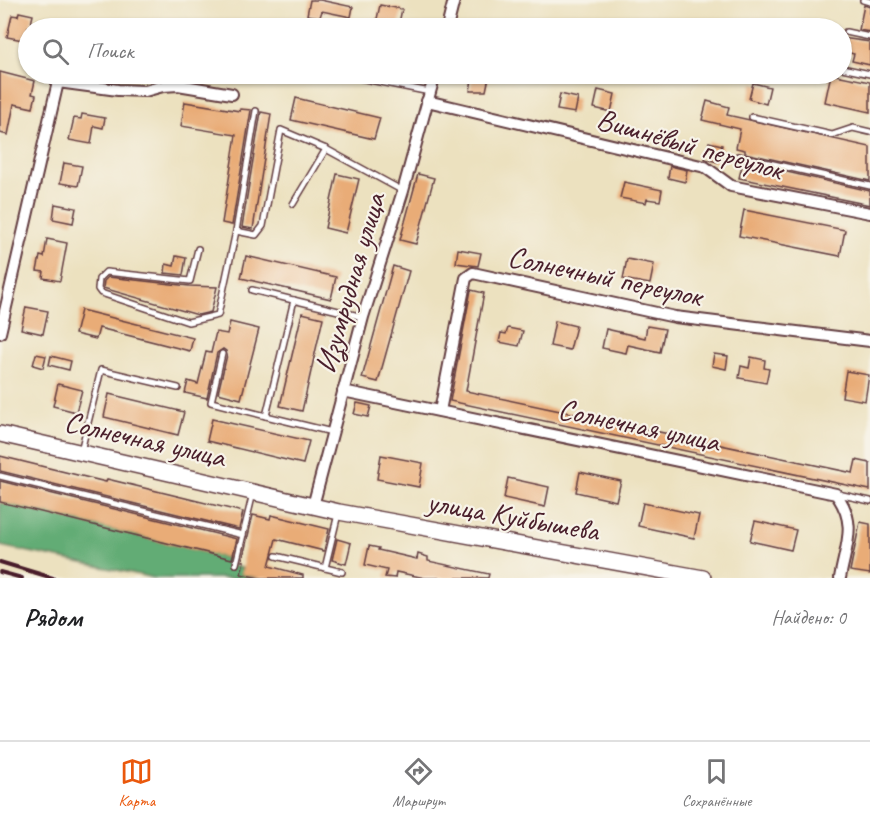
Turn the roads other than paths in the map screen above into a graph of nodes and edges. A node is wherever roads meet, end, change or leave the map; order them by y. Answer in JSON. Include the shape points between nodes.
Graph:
{"nodes":[{"id":1,"x":454,"y":0,"type":"edge"},
{"id":2,"x":863,"y":0,"type":"edge"},
{"id":3,"x":870,"y":2,"type":"edge"},
{"id":4,"x":450,"y":18,"type":"edge"},
{"id":5,"x":852,"y":33,"type":"edge"},
{"id":6,"x":870,"y":37,"type":"edge"},
{"id":7,"x":852,"y":70,"type":"edge"},
{"id":8,"x":870,"y":74,"type":"edge"},
{"id":9,"x":58,"y":84,"type":"edge"},
{"id":10,"x":73,"y":84,"type":"edge"},
{"id":11,"x":382,"y":84,"type":"edge"},
{"id":12,"x":432,"y":84,"type":"edge"},
{"id":13,"x":232,"y":94,"type":"dead end"},
{"id":14,"x":429,"y":97,"type":"junction"},
{"id":15,"x":256,"y":111,"type":"dead end"},
{"id":16,"x":752,"y":117,"type":"dead end"},
{"id":17,"x":870,"y":132,"type":"edge"},
{"id":18,"x":326,"y":149,"type":"junction"},
{"id":19,"x":738,"y":156,"type":"dead end"},
{"id":20,"x":870,"y":186,"type":"edge"},
{"id":21,"x":403,"y":190,"type":"junction"},
{"id":22,"x":293,"y":204,"type":"dead end"},
{"id":23,"x":870,"y":213,"type":"edge"},
{"id":24,"x":236,"y":231,"type":"junction"},
{"id":25,"x":198,"y":249,"type":"dead end"},
{"id":26,"x":252,"y":290,"type":"dead end"},
{"id":27,"x":294,"y":300,"type":"junction"},
{"id":28,"x":363,"y":317,"type":"junction"},
{"id":29,"x":0,"y":333,"type":"edge"},
{"id":30,"x":870,"y":341,"type":"edge"},
{"id":31,"x":222,"y":354,"type":"dead end"},
{"id":32,"x":178,"y":388,"type":"dead end"},
{"id":33,"x":344,"y":391,"type":"junction"},
{"id":34,"x":440,"y":411,"type":"junction"},
{"id":35,"x":266,"y":416,"type":"junction"},
{"id":36,"x":332,"y":432,"type":"junction"},
{"id":37,"x":0,"y":434,"type":"edge"},
{"id":38,"x":81,"y":453,"type":"junction"},
{"id":39,"x":0,"y":476,"type":"edge"},
{"id":40,"x":254,"y":492,"type":"junction"},
{"id":41,"x":836,"y":494,"type":"junction"},
{"id":42,"x":870,"y":501,"type":"edge"},
{"id":43,"x":313,"y":506,"type":"junction"},
{"id":44,"x":339,"y":512,"type":"junction"},
{"id":45,"x":243,"y":535,"type":"junction"},
{"id":46,"x":276,"y":556,"type":"dead end"},
{"id":47,"x":236,"y":564,"type":"dead end"},
{"id":48,"x":325,"y":568,"type":"junction"},
{"id":49,"x":342,"y":572,"type":"dead end"},
{"id":50,"x":703,"y":578,"type":"edge"},
{"id":51,"x":840,"y":578,"type":"edge"}],
"edges":[{"from":1,"to":4,"type":"street"},
{"from":2,"to":3,"type":"lane"},
{"from":5,"to":6,"type":"lane"},
{"from":7,"to":8,"type":"lane"},
{"from":9,"to":29,"type":"street"},
{"from":10,"to":13,"type":"street","via":[[145,91],[178,85]]},
{"from":11,"to":14,"type":"lane"},
{"from":12,"to":14,"type":"street","name":"Изумрудная улица"},
{"from":14,"to":21,"type":"street","name":"Изумрудная улица"},
{"from":14,"to":23,"type":"street","name":"Вишнёвый переулок","via":[[705,167],[731,186]]},
{"from":15,"to":24,"type":"lane"},
{"from":16,"to":17,"type":"lane","via":[[832,135],[854,128]]},
{"from":18,"to":21,"type":"lane"},
{"from":18,"to":22,"type":"lane"},
{"from":18,"to":24,"type":"lane","via":[[281,130],[263,226],[256,235]]},
{"from":19,"to":20,"type":"lane"},
{"from":21,"to":28,"type":"street","name":"Изумрудная улица"},
{"from":24,"to":25,"type":"lane","via":[[218,315],[188,322],[98,289],[99,279],[106,272],[190,281]]},
{"from":26,"to":27,"type":"lane"},
{"from":27,"to":28,"type":"lane"},
{"from":27,"to":35,"type":"lane"},
{"from":28,"to":33,"type":"street","name":"Изумрудная улица"},
{"from":30,"to":34,"type":"street","name":"Солнечный переулок","via":[[675,317],[473,273],[466,278]]},
{"from":31,"to":35,"type":"lane","via":[[210,402]]},
{"from":32,"to":38,"type":"lane","via":[[101,370]]},
{"from":33,"to":34,"type":"street","name":"Солнечная улица"},
{"from":33,"to":36,"type":"street","name":"Изумрудная улица"},
{"from":34,"to":41,"type":"street","name":"Солнечная улица"},
{"from":35,"to":36,"type":"lane"},
{"from":36,"to":43,"type":"street","name":"Изумрудная улица"},
{"from":37,"to":38,"type":"street","name":"Солнечная улица"},
{"from":38,"to":40,"type":"street","name":"Солнечная улица"},
{"from":39,"to":45,"type":"lane"},
{"from":40,"to":43,"type":"street","name":"Солнечная улица"},
{"from":40,"to":45,"type":"lane"},
{"from":41,"to":42,"type":"lane"},
{"from":41,"to":51,"type":"street","via":[[846,508],[850,526]]},
{"from":43,"to":44,"type":"street","name":"улица Куйбышева"},
{"from":44,"to":48,"type":"lane"},
{"from":44,"to":50,"type":"street","name":"улица Куйбышева"},
{"from":45,"to":47,"type":"lane"},
{"from":46,"to":48,"type":"lane"},
{"from":48,"to":49,"type":"lane"}]}
